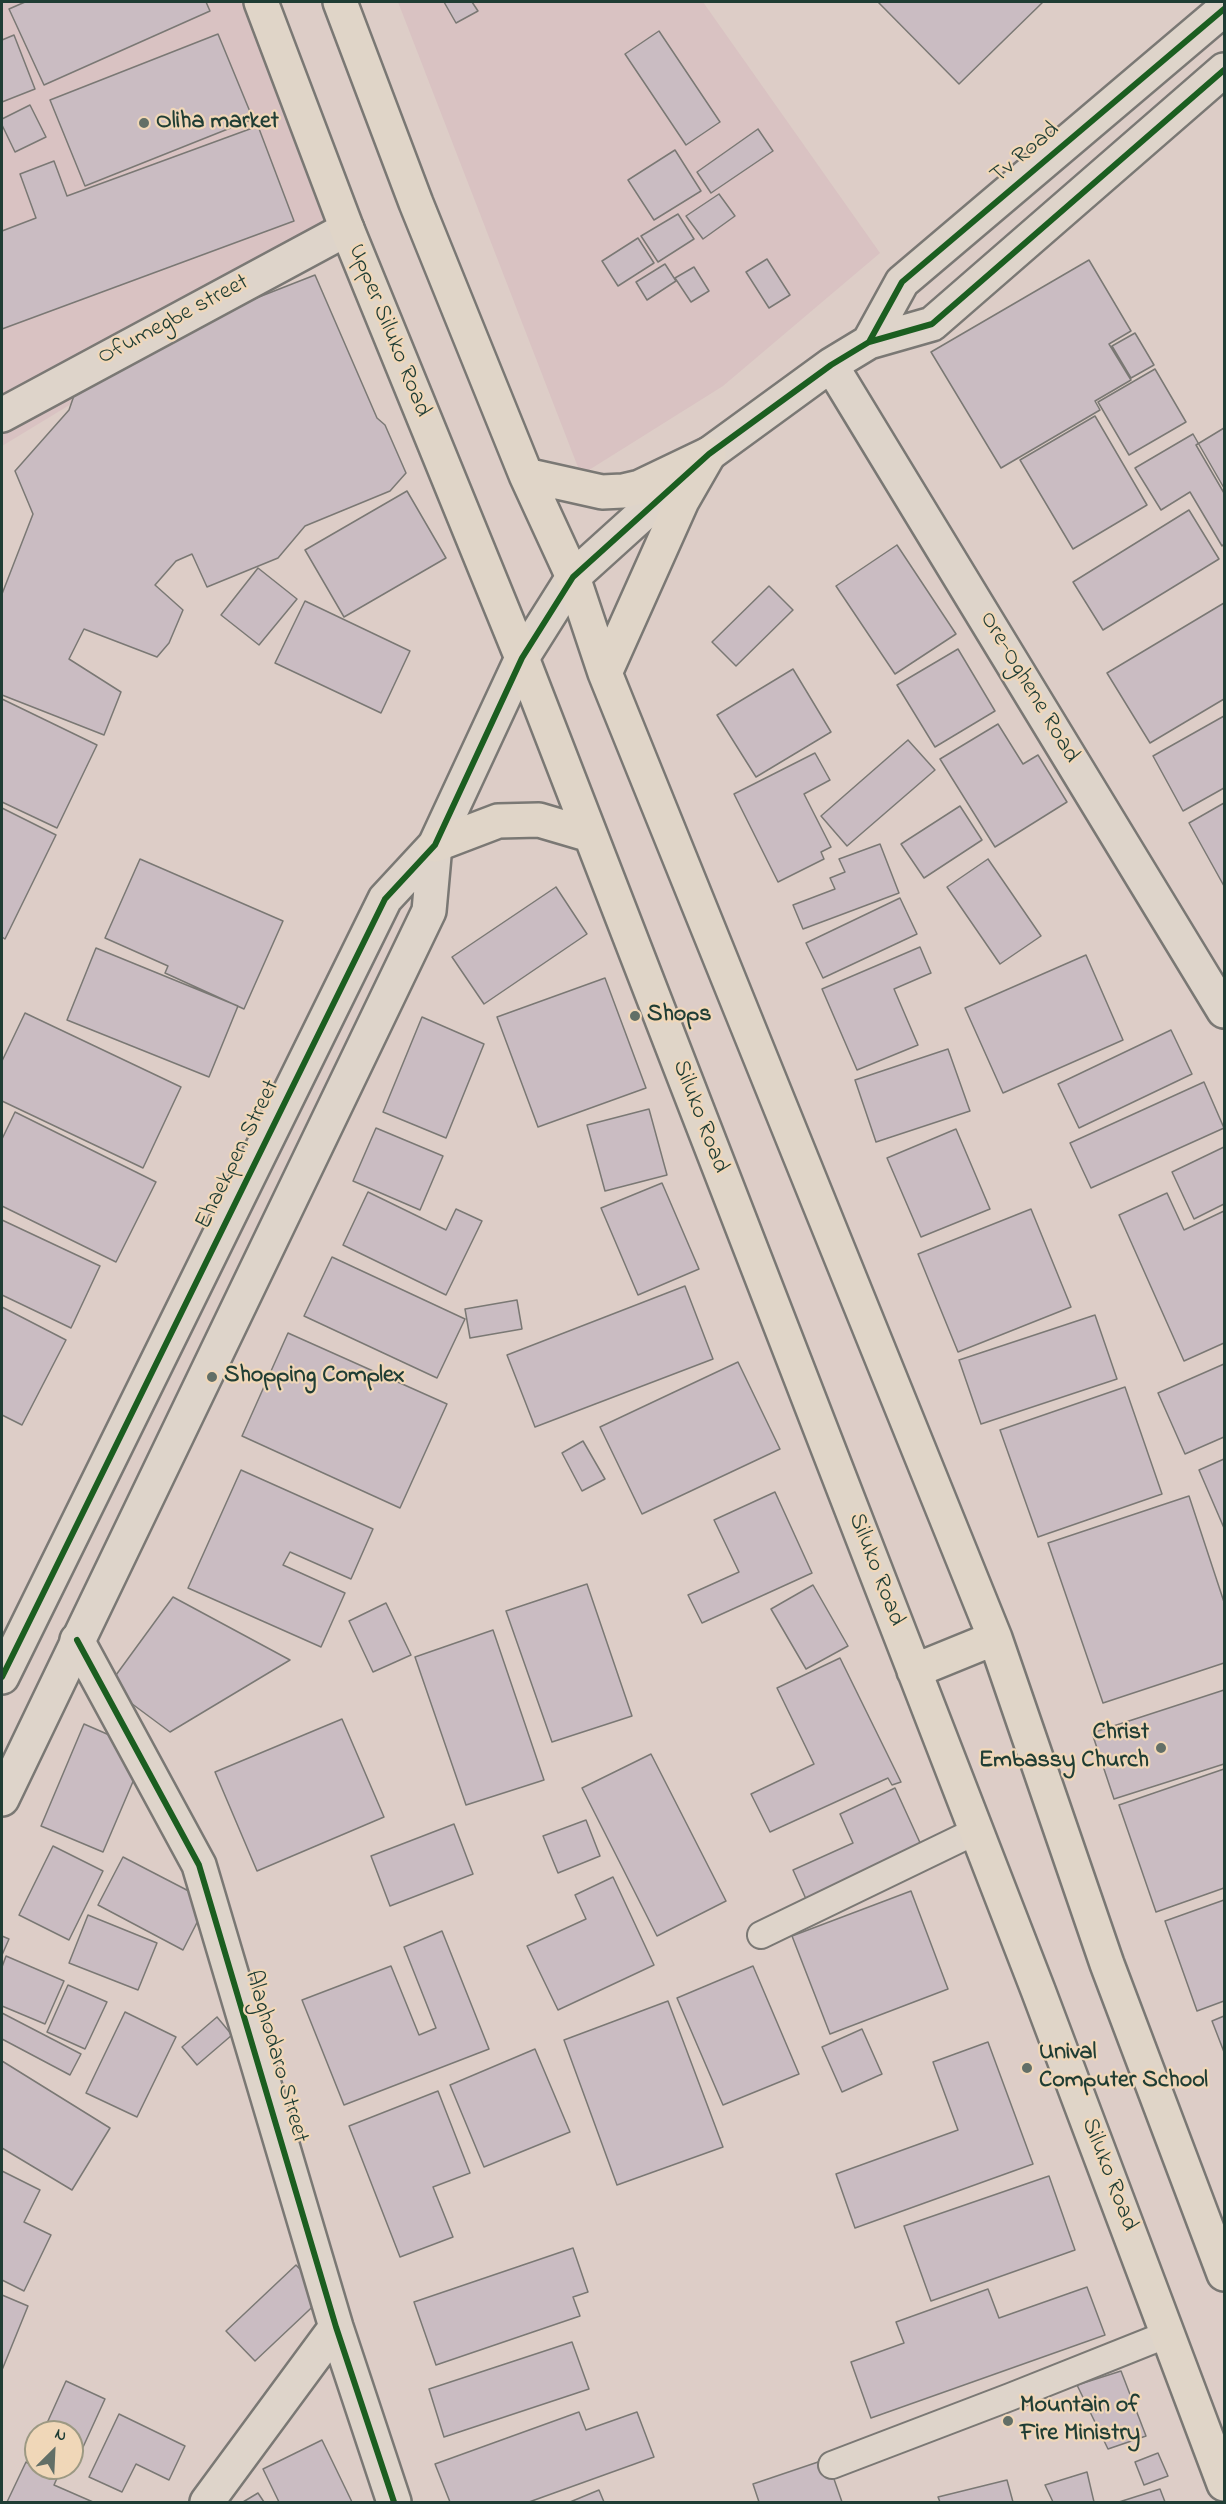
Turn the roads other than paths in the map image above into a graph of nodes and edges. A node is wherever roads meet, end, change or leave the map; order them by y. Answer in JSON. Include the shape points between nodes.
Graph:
{"nodes":[{"id":1,"x":261,"y":2,"type":"edge"},
{"id":2,"x":340,"y":2,"type":"edge"},
{"id":3,"x":1224,"y":9,"type":"edge"},
{"id":4,"x":1224,"y":70,"type":"edge"},
{"id":5,"x":347,"y":229,"type":"junction"},
{"id":6,"x":869,"y":342,"type":"junction"},
{"id":7,"x":831,"y":365,"type":"junction"},
{"id":8,"x":2,"y":412,"type":"edge"},
{"id":9,"x":709,"y":454,"type":"junction"},
{"id":10,"x":526,"y":475,"type":"junction"},
{"id":11,"x":573,"y":577,"type":"junction"},
{"id":12,"x":522,"y":658,"type":"junction"},
{"id":13,"x":605,"y":672,"type":"junction"},
{"id":14,"x":590,"y":836,"type":"junction"},
{"id":15,"x":435,"y":845,"type":"junction"},
{"id":16,"x":1224,"y":1011,"type":"edge"},
{"id":17,"x":995,"y":1638,"type":"junction"},
{"id":18,"x":77,"y":1640,"type":"junction"},
{"id":19,"x":914,"y":1671,"type":"junction"},
{"id":20,"x":2,"y":1677,"type":"edge"},
{"id":21,"x":2,"y":1798,"type":"edge"},
{"id":22,"x":976,"y":1831,"type":"junction"},
{"id":23,"x":761,"y":1935,"type":"dead end"},
{"id":24,"x":1224,"y":2274,"type":"edge"},
{"id":25,"x":336,"y":2327,"type":"junction"},
{"id":26,"x":1168,"y":2334,"type":"junction"},
{"id":27,"x":832,"y":2465,"type":"dead end"},
{"id":28,"x":1224,"y":2484,"type":"edge"},
{"id":29,"x":207,"y":2502,"type":"edge"},
{"id":30,"x":394,"y":2502,"type":"edge"}],
"edges":[{"from":1,"to":5,"type":"main road","name":"Upper Siluko Road"},
{"from":2,"to":10,"type":"main road"},
{"from":3,"to":6,"type":"street","name":"Tv Road","via":[[902,282]]},
{"from":4,"to":6,"type":"street","via":[[932,324]]},
{"from":5,"to":8,"type":"street","name":"Ofumegbe street"},
{"from":5,"to":12,"type":"main road","name":"Upper Siluko Road"},
{"from":6,"to":7,"type":"street"},
{"from":7,"to":9,"type":"street"},
{"from":7,"to":16,"type":"street","name":"Ore-Oghene Road"},
{"from":9,"to":10,"type":"main road","via":[[640,487],[623,490],[602,492]]},
{"from":9,"to":11,"type":"street","name":"Ehaekpen Street"},
{"from":9,"to":13,"type":"main road","via":[[682,501]]},
{"from":10,"to":11,"type":"main road"},
{"from":11,"to":12,"type":"street","name":"Ehaekpen Street"},
{"from":11,"to":13,"type":"main road"},
{"from":12,"to":14,"type":"main road","name":"Siluko Road"},
{"from":12,"to":15,"type":"street","name":"Ehaekpen Street"},
{"from":13,"to":17,"type":"main road"},
{"from":14,"to":15,"type":"main road","via":[[538,820],[498,821]]},
{"from":14,"to":19,"type":"main road","name":"Siluko Road"},
{"from":15,"to":18,"type":"street","name":"Ehaekpen Street","via":[[429,911]]},
{"from":15,"to":20,"type":"street","name":"Ehaekpen Street","via":[[385,899]]},
{"from":17,"to":19,"type":"main road"},
{"from":17,"to":24,"type":"main road","via":[[1107,1964]]},
{"from":18,"to":21,"type":"street","name":"Ehaekpen Street"},
{"from":18,"to":25,"type":"street","name":"Alaghodaro Street","via":[[199,1864]]},
{"from":19,"to":22,"type":"main road","name":"Siluko Road"},
{"from":22,"to":23,"type":"lane"},
{"from":22,"to":26,"type":"main road","name":"Siluko Road"},
{"from":25,"to":29,"type":"street"},
{"from":25,"to":30,"type":"street","name":"Alaghodaro Street"},
{"from":26,"to":27,"type":"lane"},
{"from":26,"to":28,"type":"main road","name":"Siluko Road"}]}
